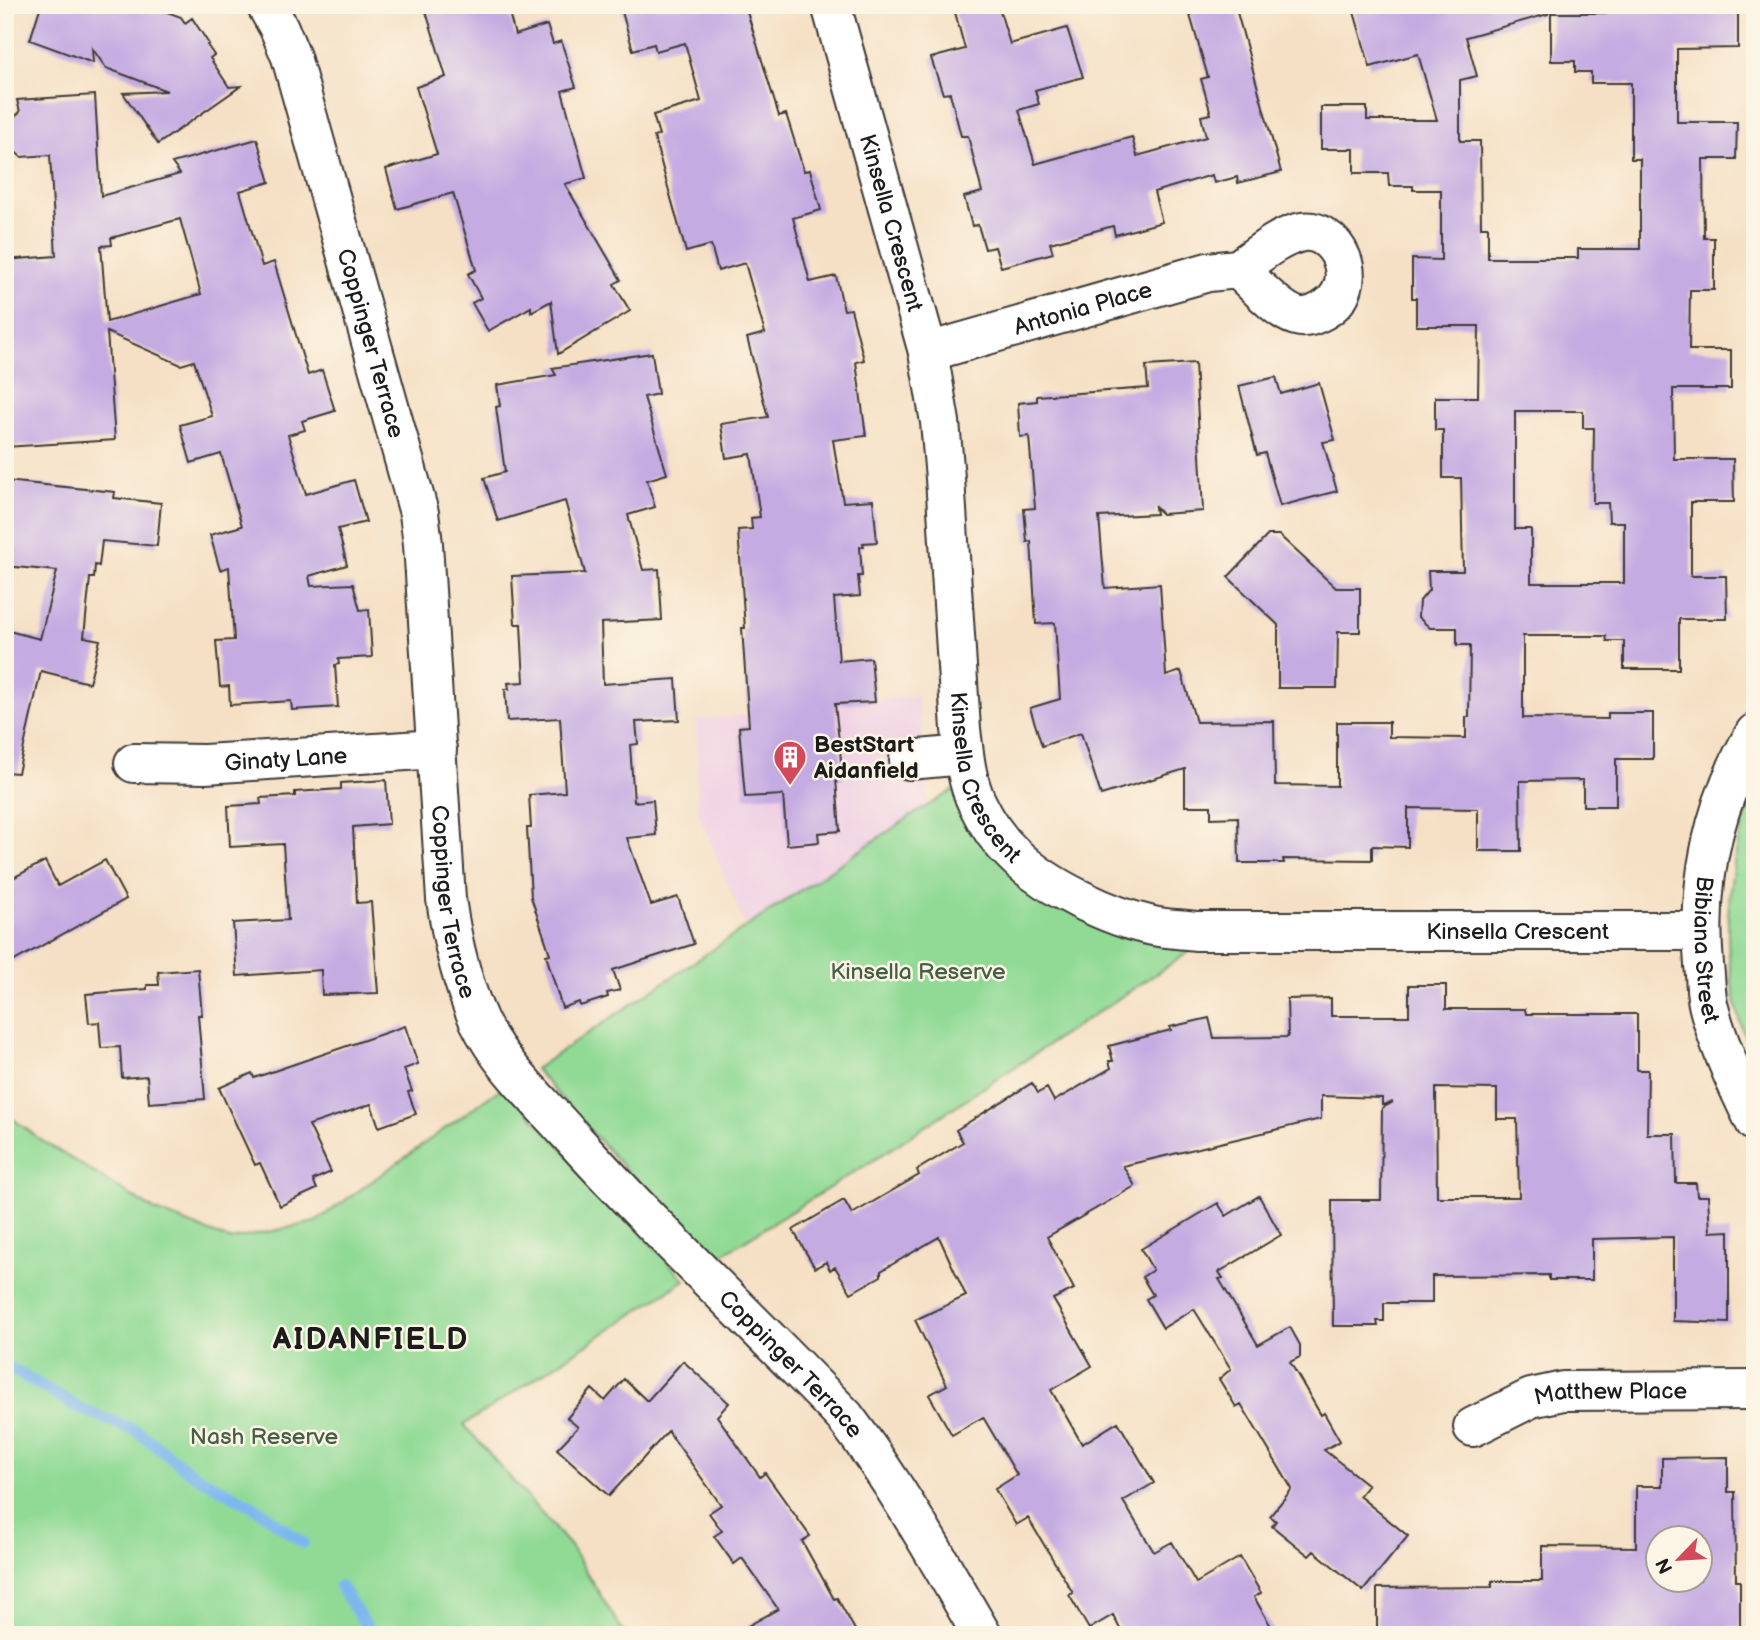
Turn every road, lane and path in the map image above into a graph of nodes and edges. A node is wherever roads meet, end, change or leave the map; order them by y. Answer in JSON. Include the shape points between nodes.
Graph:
{"nodes":[{"id":1,"x":266,"y":5,"type":"edge"},
{"id":2,"x":831,"y":5,"type":"edge"},
{"id":3,"x":1238,"y":269,"type":"dead end"},
{"id":4,"x":928,"y":352,"type":"junction"},
{"id":5,"x":1755,"y":733,"type":"edge"},
{"id":6,"x":437,"y":749,"type":"junction"},
{"id":7,"x":964,"y":755,"type":"junction"},
{"id":8,"x":909,"y":760,"type":"dead end"},
{"id":9,"x":134,"y":763,"type":"dead end"},
{"id":10,"x":1701,"y":931,"type":"junction"},
{"id":11,"x":1755,"y":1122,"type":"edge"},
{"id":12,"x":1755,"y":1390,"type":"edge"},
{"id":13,"x":1473,"y":1427,"type":"dead end"},
{"id":14,"x":982,"y":1635,"type":"edge"}],
"edges":[{"from":1,"to":6,"type":"street","name":"Coppinger Terrace","via":[[291,57],[419,513]]},
{"from":2,"to":4,"type":"street","name":"Kinsella Crescent"},
{"from":3,"to":4,"type":"street","name":"Antonia Place","via":[[1209,272]]},
{"from":4,"to":7,"type":"street","name":"Kinsella Crescent","via":[[946,478]]},
{"from":5,"to":10,"type":"street","name":"Bibiana Street","via":[[1728,789],[1712,837]]},
{"from":6,"to":9,"type":"street","name":"Ginaty Lane","via":[[205,764]]},
{"from":6,"to":14,"type":"street","name":"Coppinger Terrace","via":[[451,937],[480,1021],[501,1057],[648,1218],[845,1417],[874,1455]]},
{"from":7,"to":8,"type":"street"},
{"from":7,"to":10,"type":"street","name":"Kinsella Crescent","via":[[976,801],[1015,856],[1041,877],[1086,901],[1152,926],[1196,931]]},
{"from":10,"to":11,"type":"street","name":"Bibiana Street","via":[[1708,1006],[1729,1068]]},
{"from":12,"to":13,"type":"street","name":"Matthew Place","via":[[1563,1391],[1531,1398]]}]}
